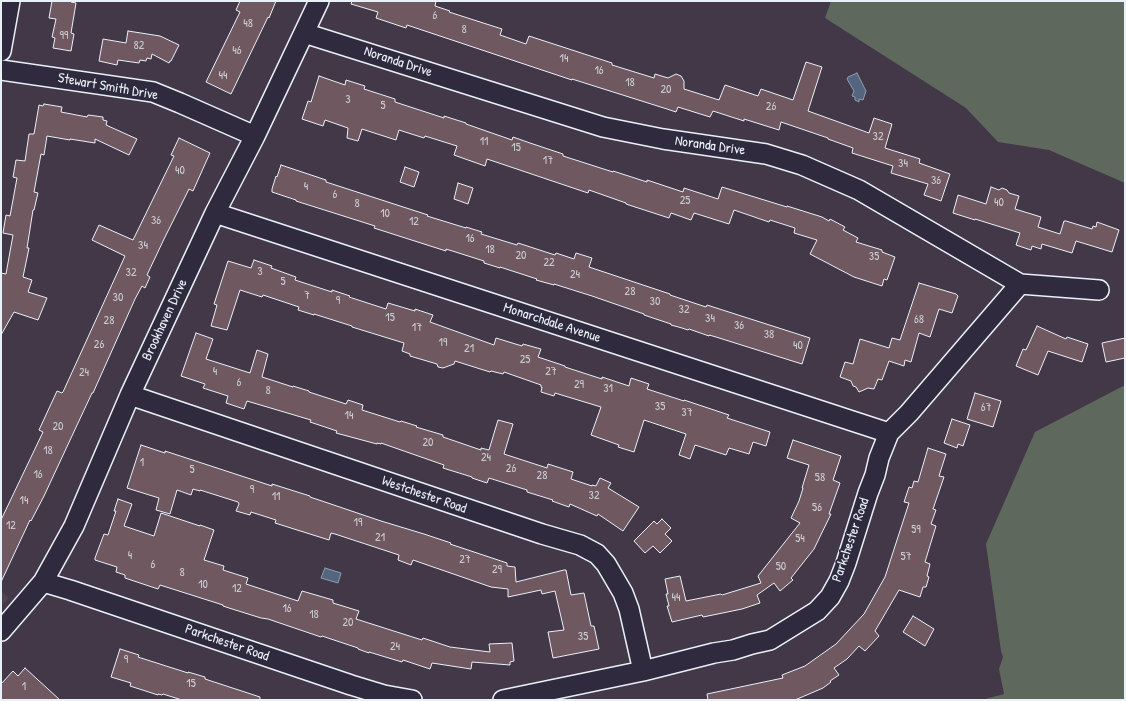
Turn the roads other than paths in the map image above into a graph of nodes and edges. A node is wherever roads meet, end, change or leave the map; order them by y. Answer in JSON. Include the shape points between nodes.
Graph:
{"nodes":[{"id":1,"x":10,"y":1,"type":"edge"},
{"id":2,"x":318,"y":1,"type":"edge"},
{"id":3,"x":304,"y":33,"type":"junction"},
{"id":4,"x":1,"y":51,"type":"edge"},
{"id":5,"x":1,"y":70,"type":"edge"},
{"id":6,"x":255,"y":136,"type":"junction"},
{"id":7,"x":215,"y":213,"type":"junction"},
{"id":8,"x":1020,"y":284,"type":"junction"},
{"id":9,"x":1099,"y":290,"type":"dead end"},
{"id":10,"x":130,"y":395,"type":"junction"},
{"id":11,"x":889,"y":433,"type":"junction"},
{"id":12,"x":43,"y":582,"type":"junction"},
{"id":13,"x":1,"y":631,"type":"edge"},
{"id":14,"x":643,"y":671,"type":"junction"},
{"id":15,"x":412,"y":700,"type":"edge"},
{"id":16,"x":503,"y":700,"type":"edge"}],
"edges":[{"from":1,"to":4,"type":"street"},
{"from":2,"to":3,"type":"street","name":"Brookhaven Drive"},
{"from":3,"to":6,"type":"street","name":"Brookhaven Drive"},
{"from":3,"to":8,"type":"street","name":"Noranda Drive","via":[[603,127],[663,139],[766,154],[802,165],[859,190]]},
{"from":5,"to":6,"type":"street","name":"Stewart Smith Drive","via":[[154,92]]},
{"from":6,"to":7,"type":"street","name":"Brookhaven Drive"},
{"from":7,"to":10,"type":"street","name":"Brookhaven Drive"},
{"from":7,"to":11,"type":"street","name":"Monarchdale Avenue"},
{"from":8,"to":9,"type":"street","name":"Noranda Drive"},
{"from":8,"to":11,"type":"street","name":"Parkchester Road"},
{"from":10,"to":12,"type":"street","name":"Brookhaven Drive","via":[[74,526]]},
{"from":10,"to":14,"type":"street","name":"Westchester Road","via":[[580,545],[596,554],[606,564],[623,593]]},
{"from":11,"to":14,"type":"street","name":"Parkchester Road","via":[[839,580],[830,597],[817,610],[770,640]]},
{"from":12,"to":13,"type":"street","name":"Brookhaven Drive"},
{"from":12,"to":15,"type":"street","name":"Parkchester Road","via":[[351,686]]},
{"from":14,"to":16,"type":"street","name":"Parkchester Road"}]}
